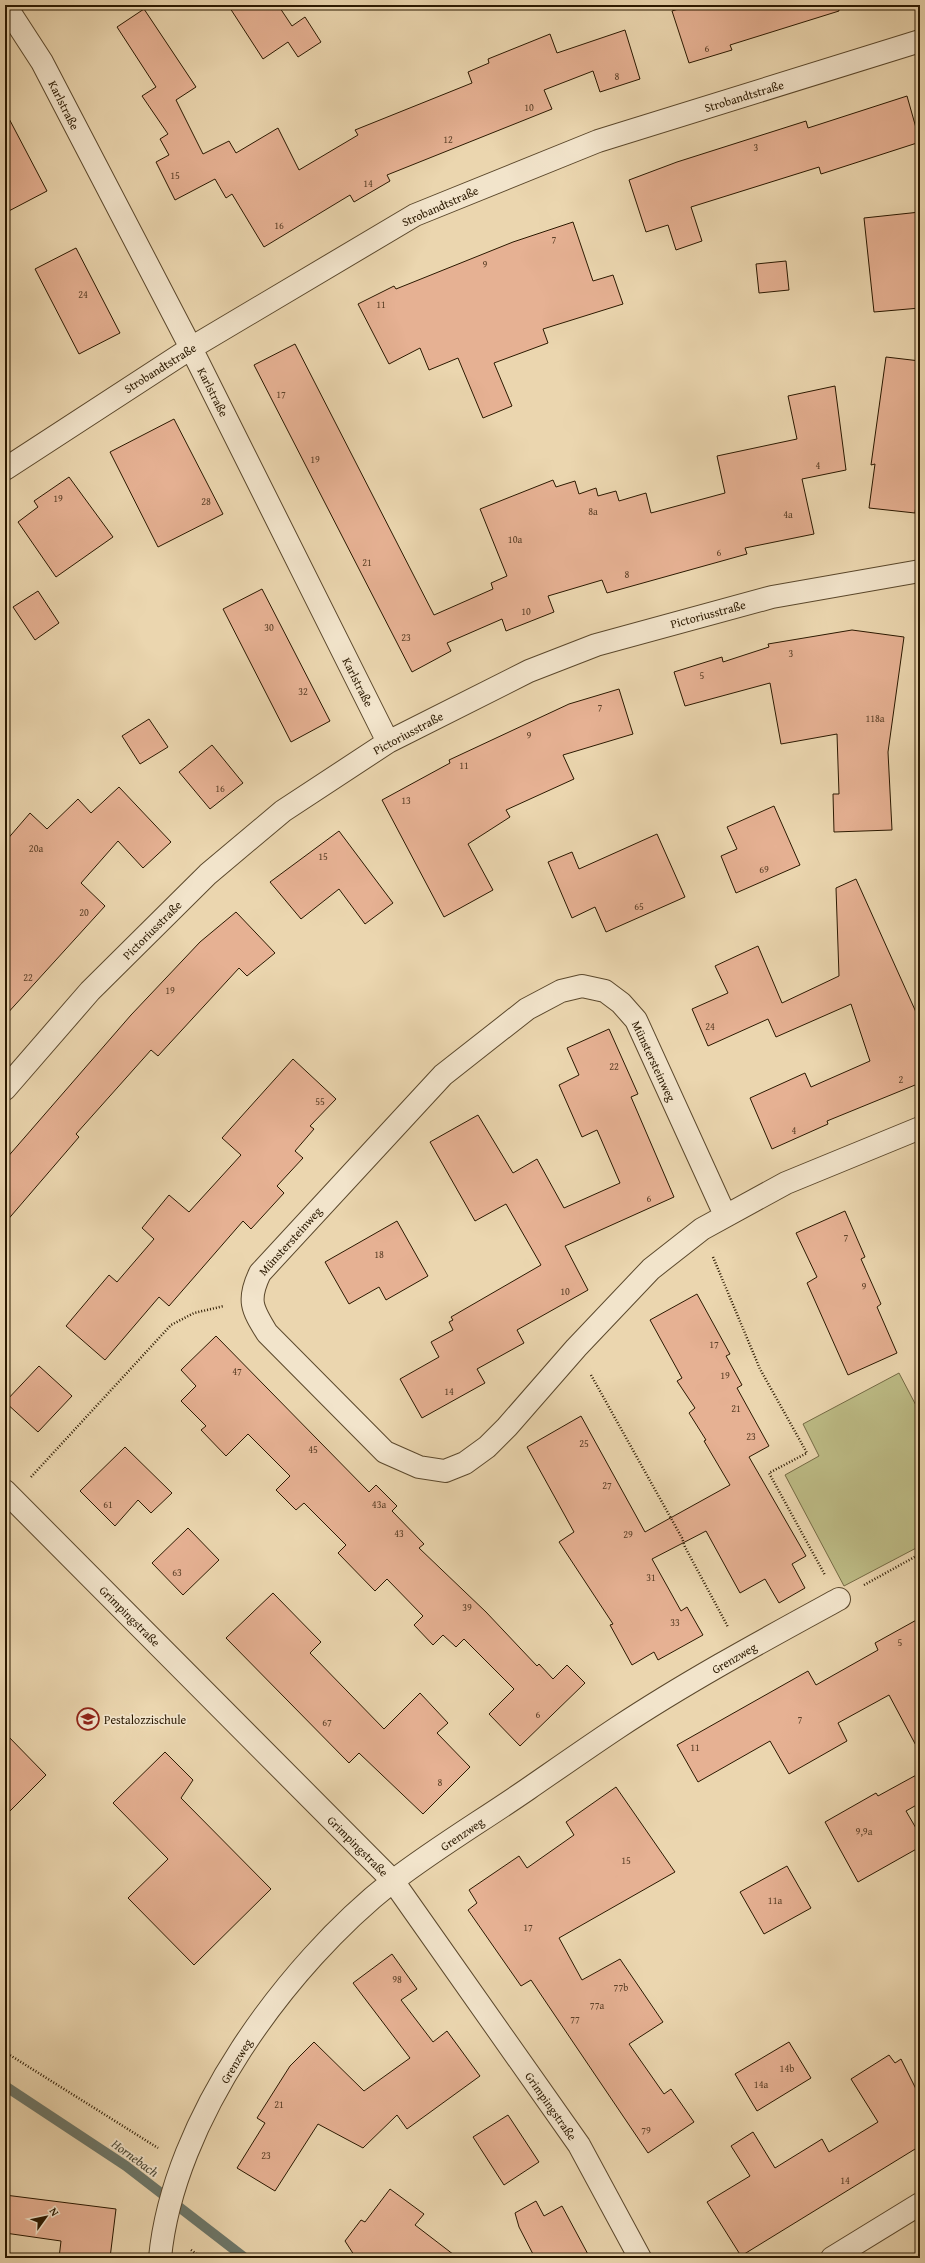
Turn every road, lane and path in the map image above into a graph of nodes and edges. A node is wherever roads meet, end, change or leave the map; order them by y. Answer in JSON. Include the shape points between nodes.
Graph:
{"nodes":[{"id":1,"x":5,"y":5,"type":"edge"},
{"id":2,"x":920,"y":41,"type":"edge"},
{"id":3,"x":191,"y":348,"type":"junction"},
{"id":4,"x":5,"y":469,"type":"edge"},
{"id":5,"x":920,"y":571,"type":"edge"},
{"id":6,"x":388,"y":742,"type":"junction"},
{"id":7,"x":5,"y":1089,"type":"edge"},
{"id":8,"x":920,"y":1128,"type":"edge"},
{"id":9,"x":725,"y":1215,"type":"junction"},
{"id":10,"x":702,"y":1229,"type":"junction"},
{"id":11,"x":252,"y":1300,"type":"junction"},
{"id":12,"x":576,"y":1348,"type":"junction"},
{"id":13,"x":9,"y":1494,"type":"edge"},
{"id":14,"x":920,"y":1554,"type":"edge"},
{"id":15,"x":839,"y":1599,"type":"junction"},
{"id":16,"x":742,"y":1652,"type":"junction"},
{"id":17,"x":393,"y":1881,"type":"junction"},
{"id":18,"x":5,"y":2052,"type":"edge"},
{"id":19,"x":182,"y":2162,"type":"junction"},
{"id":20,"x":920,"y":2204,"type":"edge"},
{"id":21,"x":160,"y":2258,"type":"edge"},
{"id":22,"x":640,"y":2258,"type":"edge"},
{"id":23,"x":832,"y":2258,"type":"edge"}],
"edges":[{"from":1,"to":3,"type":"street","name":"Karlstraße","via":[[42,62]]},
{"from":2,"to":3,"type":"street","name":"Strobandtstraße","via":[[598,141],[415,215]]},
{"from":3,"to":4,"type":"street","name":"Strobandtstraße"},
{"from":3,"to":6,"type":"street","name":"Karlstraße"},
{"from":5,"to":6,"type":"street","name":"Pictoriusstraße","via":[[772,597],[596,645],[529,671]]},
{"from":6,"to":7,"type":"street","name":"Pictoriusstraße","via":[[283,811],[208,874],[90,991]]},
{"from":8,"to":9,"type":"street","via":[[786,1183]]},
{"from":9,"to":10,"type":"street"},
{"from":9,"to":11,"type":"street","name":"Münstersteinweg","via":[[636,1020],[622,1003],[605,991],[582,986],[561,990],[527,1009],[443,1075],[260,1273],[253,1287]]},
{"from":10,"to":12,"type":"street","via":[[651,1269]]},
{"from":10,"to":15,"type":"path","via":[[760,1369],[807,1453],[770,1473]]},
{"from":11,"to":12,"type":"street","via":[[254,1312],[267,1332],[385,1452],[425,1468],[445,1471],[465,1463],[487,1447]]},
{"from":11,"to":13,"type":"path","via":[[194,1313],[171,1325]]},
{"from":12,"to":16,"type":"path"},
{"from":13,"to":17,"type":"street","name":"Grimpingstraße"},
{"from":14,"to":15,"type":"path"},
{"from":15,"to":16,"type":"street","name":"Grenzweg"},
{"from":16,"to":17,"type":"street","name":"Grenzweg","via":[[618,1727]]},
{"from":17,"to":19,"type":"street","name":"Grenzweg","via":[[344,1925],[290,1982],[246,2042],[211,2103]]},
{"from":17,"to":22,"type":"street","name":"Grimpingstraße","via":[[578,2145]]},
{"from":18,"to":19,"type":"path"},
{"from":19,"to":21,"type":"street","name":"Grenzweg","via":[[163,2230]]},
{"from":20,"to":23,"type":"street"}]}
